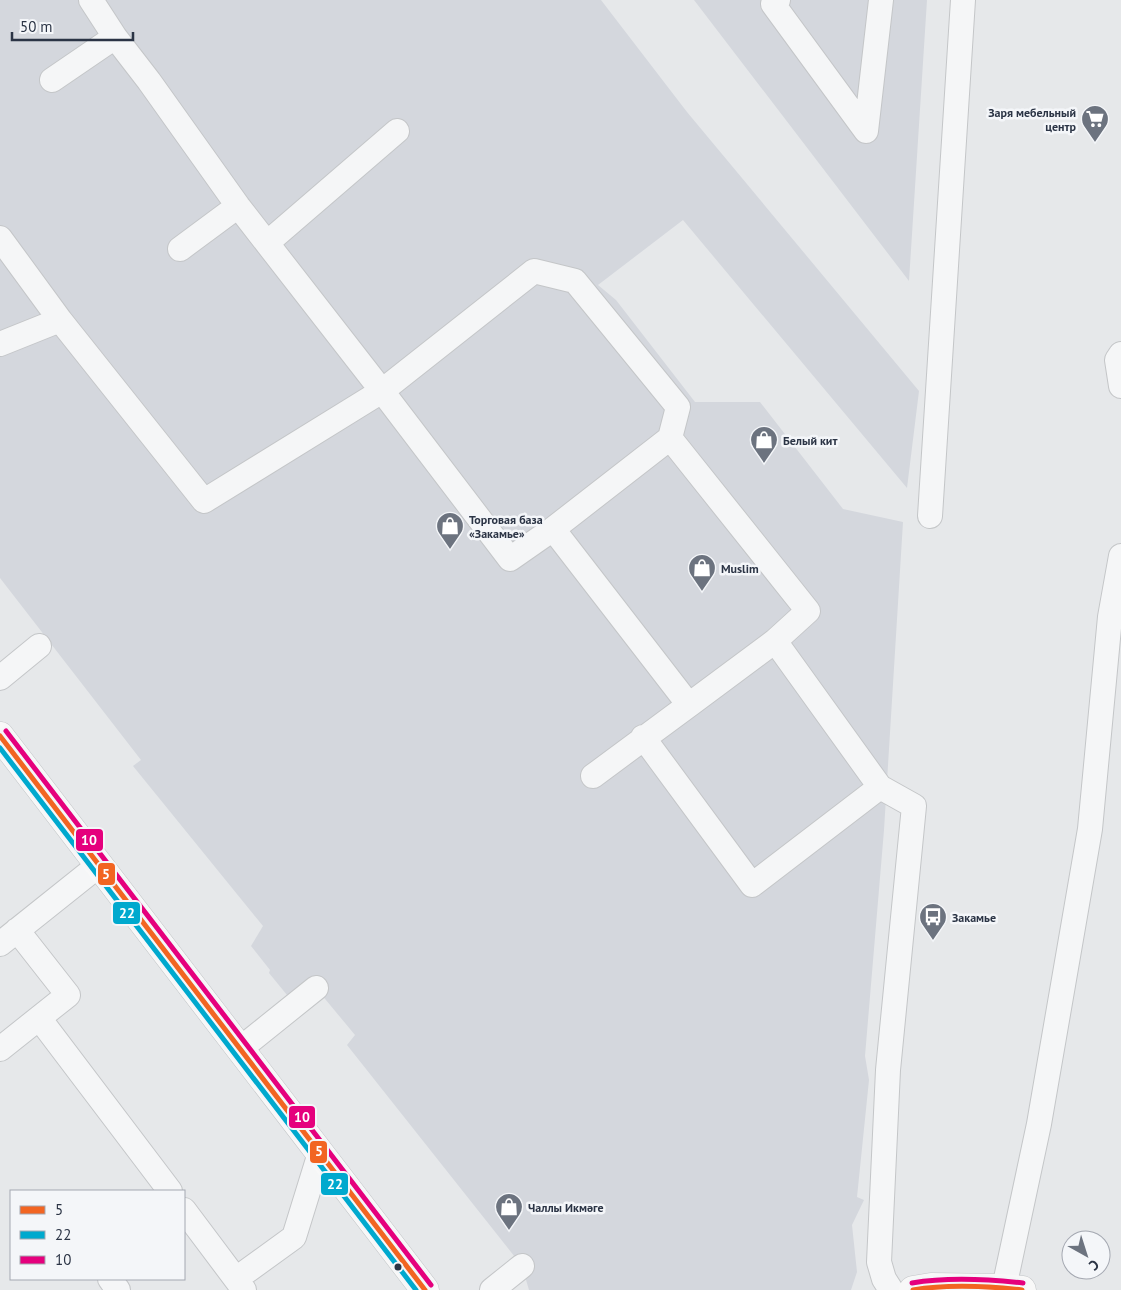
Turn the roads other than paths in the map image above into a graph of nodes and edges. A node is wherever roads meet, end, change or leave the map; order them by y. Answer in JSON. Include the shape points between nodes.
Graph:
{"nodes":[{"id":1,"x":91,"y":0,"type":"edge"},
{"id":2,"x":778,"y":0,"type":"edge"},
{"id":3,"x":880,"y":0,"type":"edge"},
{"id":4,"x":963,"y":0,"type":"edge"},
{"id":5,"x":115,"y":37,"type":"junction"},
{"id":6,"x":52,"y":80,"type":"dead end"},
{"id":7,"x":397,"y":131,"type":"dead end"},
{"id":8,"x":238,"y":206,"type":"junction"},
{"id":9,"x":0,"y":238,"type":"edge"},
{"id":10,"x":267,"y":243,"type":"junction"},
{"id":11,"x":180,"y":249,"type":"dead end"},
{"id":12,"x":60,"y":320,"type":"junction"},
{"id":13,"x":0,"y":344,"type":"edge"},
{"id":14,"x":1121,"y":354,"type":"edge"},
{"id":15,"x":1121,"y":386,"type":"edge"},
{"id":16,"x":382,"y":391,"type":"junction"},
{"id":17,"x":670,"y":438,"type":"junction"},
{"id":18,"x":930,"y":516,"type":"dead end"},
{"id":19,"x":553,"y":529,"type":"junction"},
{"id":20,"x":1121,"y":556,"type":"edge"},
{"id":21,"x":775,"y":642,"type":"junction"},
{"id":22,"x":40,"y":646,"type":"dead end"},
{"id":23,"x":0,"y":678,"type":"edge"},
{"id":24,"x":689,"y":705,"type":"junction"},
{"id":25,"x":0,"y":736,"type":"edge"},
{"id":26,"x":643,"y":737,"type":"junction"},
{"id":27,"x":593,"y":776,"type":"dead end"},
{"id":28,"x":880,"y":787,"type":"junction"},
{"id":29,"x":100,"y":865,"type":"junction"},
{"id":30,"x":8,"y":937,"type":"edge"},
{"id":31,"x":316,"y":988,"type":"dead end"},
{"id":32,"x":39,"y":1018,"type":"junction"},
{"id":33,"x":0,"y":1049,"type":"edge"},
{"id":34,"x":240,"y":1049,"type":"junction"},
{"id":35,"x":320,"y":1153,"type":"junction"},
{"id":36,"x":169,"y":1190,"type":"edge"},
{"id":37,"x":185,"y":1214,"type":"edge"},
{"id":38,"x":522,"y":1266,"type":"dead end"},
{"id":39,"x":240,"y":1285,"type":"edge"},
{"id":40,"x":1013,"y":1289,"type":"edge"},
{"id":41,"x":425,"y":1290,"type":"edge"},
{"id":42,"x":492,"y":1290,"type":"edge"},
{"id":43,"x":891,"y":1290,"type":"edge"},
{"id":44,"x":912,"y":1290,"type":"edge"}],
"edges":[{"from":1,"to":5,"type":"street"},
{"from":2,"to":3,"type":"street","via":[[773,4],[866,131]]},
{"from":4,"to":18,"type":"street"},
{"from":5,"to":6,"type":"street"},
{"from":5,"to":8,"type":"street"},
{"from":7,"to":10,"type":"street"},
{"from":8,"to":10,"type":"street"},
{"from":8,"to":11,"type":"street"},
{"from":9,"to":12,"type":"street"},
{"from":10,"to":16,"type":"street"},
{"from":12,"to":13,"type":"street"},
{"from":12,"to":16,"type":"street","via":[[204,501]]},
{"from":14,"to":15,"type":"street","via":[[1116,360]]},
{"from":16,"to":17,"type":"street","via":[[534,271],[575,281],[678,407]]},
{"from":16,"to":19,"type":"street","via":[[510,559]]},
{"from":17,"to":19,"type":"street"},
{"from":17,"to":21,"type":"street","via":[[808,611]]},
{"from":19,"to":24,"type":"street"},
{"from":20,"to":40,"type":"street","via":[[1110,617],[1090,829]]},
{"from":21,"to":24,"type":"street"},
{"from":21,"to":28,"type":"street"},
{"from":22,"to":23,"type":"street"},
{"from":24,"to":26,"type":"street"},
{"from":25,"to":29,"type":"main road"},
{"from":26,"to":27,"type":"street"},
{"from":26,"to":28,"type":"street","via":[[752,885]]},
{"from":28,"to":43,"type":"street","via":[[914,806],[888,1070],[879,1262]]},
{"from":29,"to":30,"type":"street"},
{"from":29,"to":34,"type":"main road"},
{"from":30,"to":32,"type":"street","via":[[68,995]]},
{"from":31,"to":34,"type":"street"},
{"from":32,"to":33,"type":"street"},
{"from":32,"to":36,"type":"street"},
{"from":34,"to":35,"type":"main road"},
{"from":35,"to":39,"type":"street","via":[[294,1237]]},
{"from":35,"to":41,"type":"main road"},
{"from":37,"to":39,"type":"street"},
{"from":38,"to":42,"type":"street"},
{"from":40,"to":44,"type":"main road","via":[[931,1287]]}]}
